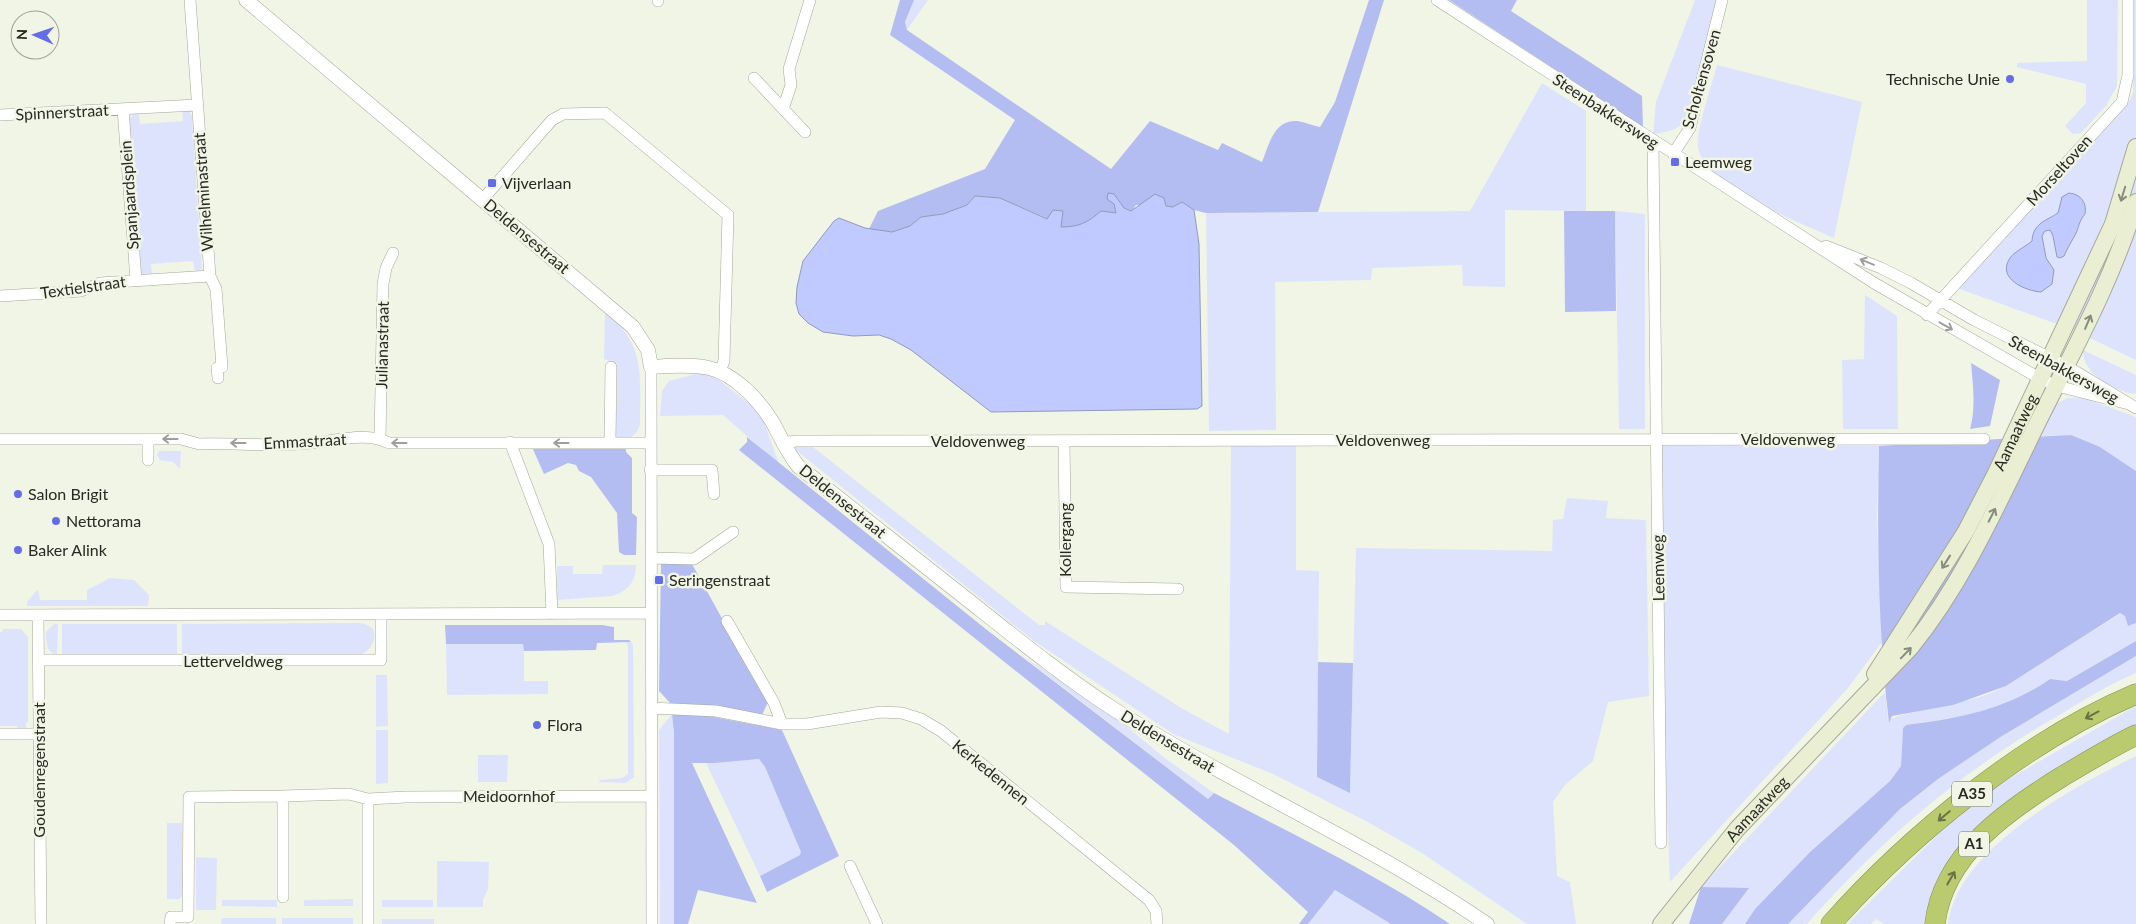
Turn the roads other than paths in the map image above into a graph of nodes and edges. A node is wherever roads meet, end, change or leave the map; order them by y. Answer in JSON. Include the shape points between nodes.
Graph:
{"nodes":[{"id":1,"x":190,"y":0,"type":"edge"},
{"id":2,"x":246,"y":0,"type":"edge"},
{"id":3,"x":810,"y":0,"type":"edge"},
{"id":4,"x":1437,"y":0,"type":"edge"},
{"id":5,"x":1722,"y":0,"type":"edge"},
{"id":6,"x":2128,"y":0,"type":"edge"},
{"id":7,"x":754,"y":78,"type":"dead end"},
{"id":8,"x":197,"y":105,"type":"junction"},
{"id":9,"x":123,"y":109,"type":"junction"},
{"id":10,"x":784,"y":110,"type":"junction"},
{"id":11,"x":0,"y":115,"type":"edge"},
{"id":12,"x":805,"y":132,"type":"dead end"},
{"id":13,"x":1653,"y":142,"type":"junction"},
{"id":14,"x":2136,"y":147,"type":"edge"},
{"id":15,"x":1673,"y":154,"type":"junction"},
{"id":16,"x":483,"y":199,"type":"junction"},
{"id":17,"x":2136,"y":202,"type":"edge"},
{"id":18,"x":1801,"y":236,"type":"junction"},
{"id":19,"x":393,"y":253,"type":"dead end"},
{"id":20,"x":210,"y":276,"type":"junction"},
{"id":21,"x":136,"y":280,"type":"junction"},
{"id":22,"x":2,"y":296,"type":"edge"},
{"id":23,"x":1940,"y":300,"type":"junction"},
{"id":24,"x":1927,"y":315,"type":"junction"},
{"id":25,"x":2049,"y":357,"type":"junction"},
{"id":26,"x":611,"y":366,"type":"dead end"},
{"id":27,"x":2068,"y":366,"type":"junction"},
{"id":28,"x":651,"y":367,"type":"junction"},
{"id":29,"x":720,"y":372,"type":"junction"},
{"id":30,"x":218,"y":378,"type":"dead end"},
{"id":31,"x":2039,"y":378,"type":"junction"},
{"id":32,"x":2057,"y":386,"type":"junction"},
{"id":33,"x":2132,"y":406,"type":"edge"},
{"id":34,"x":0,"y":439,"type":"edge"},
{"id":35,"x":148,"y":439,"type":"junction"},
{"id":36,"x":380,"y":439,"type":"junction"},
{"id":37,"x":1656,"y":439,"type":"junction"},
{"id":38,"x":1984,"y":439,"type":"dead end"},
{"id":39,"x":1064,"y":441,"type":"junction"},
{"id":40,"x":510,"y":442,"type":"junction"},
{"id":41,"x":782,"y":442,"type":"junction"},
{"id":42,"x":610,"y":443,"type":"junction"},
{"id":43,"x":651,"y":443,"type":"junction"},
{"id":44,"x":148,"y":460,"type":"dead end"},
{"id":45,"x":650,"y":470,"type":"junction"},
{"id":46,"x":714,"y":494,"type":"dead end"},
{"id":47,"x":733,"y":532,"type":"dead end"},
{"id":48,"x":651,"y":558,"type":"junction"},
{"id":49,"x":1178,"y":589,"type":"dead end"},
{"id":50,"x":651,"y":613,"type":"junction"},
{"id":51,"x":382,"y":614,"type":"junction"},
{"id":52,"x":552,"y":614,"type":"junction"},
{"id":53,"x":0,"y":615,"type":"edge"},
{"id":54,"x":38,"y":615,"type":"junction"},
{"id":55,"x":727,"y":621,"type":"dead end"},
{"id":56,"x":39,"y":660,"type":"junction"},
{"id":57,"x":2136,"y":694,"type":"edge"},
{"id":58,"x":1859,"y":700,"type":"junction"},
{"id":59,"x":651,"y":708,"type":"junction"},
{"id":60,"x":782,"y":724,"type":"junction"},
{"id":61,"x":0,"y":734,"type":"edge"},
{"id":62,"x":39,"y":734,"type":"junction"},
{"id":63,"x":2136,"y":735,"type":"edge"},
{"id":64,"x":282,"y":796,"type":"junction"},
{"id":65,"x":652,"y":796,"type":"junction"},
{"id":66,"x":368,"y":800,"type":"junction"},
{"id":67,"x":1661,"y":843,"type":"dead end"},
{"id":68,"x":850,"y":866,"type":"dead end"},
{"id":69,"x":283,"y":897,"type":"dead end"},
{"id":70,"x":41,"y":924,"type":"edge"},
{"id":71,"x":170,"y":924,"type":"edge"},
{"id":72,"x":368,"y":924,"type":"edge"},
{"id":73,"x":652,"y":924,"type":"edge"},
{"id":74,"x":877,"y":924,"type":"edge"},
{"id":75,"x":1157,"y":924,"type":"edge"},
{"id":76,"x":1487,"y":924,"type":"edge"},
{"id":77,"x":1661,"y":924,"type":"edge"},
{"id":78,"x":1831,"y":924,"type":"edge"},
{"id":79,"x":1935,"y":924,"type":"edge"}],
"edges":[{"from":1,"to":8,"type":"street","name":"Wilhelminastraat"},
{"from":2,"to":16,"type":"street","name":"Deldensestraat"},
{"from":3,"to":10,"type":"street","via":[[789,69],[792,85]]},
{"from":4,"to":13,"type":"street","name":"Steenbakkersweg"},
{"from":5,"to":15,"type":"street","name":"Scholtensoven","via":[[1690,128]]},
{"from":6,"to":23,"type":"street","name":"Morseltoven","via":[[2128,75],[2122,102]]},
{"from":7,"to":10,"type":"street"},
{"from":8,"to":9,"type":"street"},
{"from":8,"to":20,"type":"street","name":"Wilhelminastraat"},
{"from":9,"to":11,"type":"street","name":"Spinnerstraat"},
{"from":9,"to":21,"type":"street","name":"Spanjaardsplein"},
{"from":10,"to":12,"type":"street"},
{"from":13,"to":15,"type":"street","name":"Steenbakkersweg"},
{"from":13,"to":37,"type":"street","name":"Leemweg"},
{"from":14,"to":25,"type":"main road","name":"Aamaatweg","one_way":true,"via":[[2113,224]]},
{"from":15,"to":18,"type":"street","name":"Steenbakkersweg"},
{"from":16,"to":28,"type":"street","name":"Deldensestraat","via":[[633,326],[648,350]]},
{"from":16,"to":29,"type":"street","via":[[552,120],[563,114],[604,113],[728,215],[724,361]]},
{"from":27,"to":17,"type":"main road","name":"Aamaatweg","one_way":true},
{"from":23,"to":18,"type":"street","name":"Steenbakkersweg","one_way":true,"via":[[1881,268]]},
{"from":18,"to":24,"type":"street","name":"Steenbakkersweg"},
{"from":19,"to":36,"type":"street","name":"Julianastraat","via":[[383,284]]},
{"from":20,"to":21,"type":"street"},
{"from":20,"to":30,"type":"street","name":"Wilhelminastraat","via":[[216,289],[222,367],[217,368]]},
{"from":21,"to":22,"type":"street","name":"Textielstraat","via":[[100,284],[81,290]]},
{"from":23,"to":24,"type":"street","name":"Morseltoven"},
{"from":23,"to":25,"type":"street","name":"Steenbakkersweg"},
{"from":24,"to":31,"type":"street","name":"Steenbakkersweg","one_way":true},
{"from":25,"to":27,"type":"street","name":"Steenbakkersweg"},
{"from":25,"to":31,"type":"main road","name":"Aamaatweg"},
{"from":26,"to":42,"type":"street"},
{"from":27,"to":32,"type":"main road","name":"Aamaatweg"},
{"from":27,"to":33,"type":"street","name":"Steenbakkersweg"},
{"from":28,"to":29,"type":"street","name":"Deldensestraat","via":[[708,368]]},
{"from":28,"to":43,"type":"street"},
{"from":29,"to":41,"type":"street","name":"Deldensestraat","via":[[760,404]]},
{"from":31,"to":32,"type":"street","name":"Steenbakkersweg"},
{"from":31,"to":58,"type":"main road","name":"Aamaatweg","one_way":true,"via":[[1966,531]]},
{"from":32,"to":33,"type":"street","name":"Steenbakkersweg"},
{"from":58,"to":32,"type":"main road","name":"Aamaatweg","one_way":true,"via":[[1911,648],[1958,583]]},
{"from":34,"to":35,"type":"street","name":"Emmastraat"},
{"from":36,"to":35,"type":"street","name":"Emmastraat","one_way":true,"via":[[200,444],[181,439]]},
{"from":35,"to":44,"type":"street"},
{"from":40,"to":36,"type":"street","name":"Emmastraat","one_way":true,"via":[[389,443]]},
{"from":37,"to":38,"type":"street","name":"Veldovenweg"},
{"from":37,"to":39,"type":"street","name":"Veldovenweg"},
{"from":37,"to":67,"type":"street","name":"Leemweg"},
{"from":39,"to":41,"type":"street","name":"Veldovenweg"},
{"from":39,"to":49,"type":"street","name":"Kollergang","via":[[1066,587]]},
{"from":42,"to":40,"type":"street","name":"Emmastraat","one_way":true},
{"from":40,"to":52,"type":"street","via":[[549,544]]},
{"from":41,"to":76,"type":"street","name":"Deldensestraat","via":[[798,466],[1024,644],[1113,708],[1177,748],[1439,893]]},
{"from":42,"to":43,"type":"street","name":"Emmastraat"},
{"from":43,"to":45,"type":"street"},
{"from":45,"to":46,"type":"street","via":[[712,470]]},
{"from":45,"to":48,"type":"street"},
{"from":47,"to":48,"type":"street","via":[[694,559]]},
{"from":48,"to":50,"type":"street"},
{"from":50,"to":52,"type":"street"},
{"from":50,"to":59,"type":"street"},
{"from":51,"to":52,"type":"street"},
{"from":51,"to":54,"type":"street"},
{"from":51,"to":56,"type":"street","name":"Letterveldweg","via":[[380,660]]},
{"from":53,"to":54,"type":"street"},
{"from":54,"to":56,"type":"street","name":"Goudenregenstraat"},
{"from":55,"to":60,"type":"street","via":[[774,703]]},
{"from":56,"to":62,"type":"street","name":"Goudenregenstraat"},
{"from":57,"to":78,"type":"highway","number":"A35","one_way":true,"via":[[2047,742],[1958,804],[1912,843]]},
{"from":58,"to":77,"type":"main road","name":"Aamaatweg","via":[[1737,830]]},
{"from":59,"to":60,"type":"street","name":"Kerkedennen","via":[[716,711]]},
{"from":59,"to":65,"type":"street"},
{"from":60,"to":75,"type":"street","name":"Kerkedennen","via":[[807,724],[881,712],[902,712],[921,719],[941,731],[1149,900],[1156,911]]},
{"from":61,"to":62,"type":"street"},
{"from":62,"to":70,"type":"street","name":"Goudenregenstraat"},
{"from":79,"to":63,"type":"highway","number":"A1","one_way":true,"via":[[1950,879],[1988,830],[2044,788]]},
{"from":64,"to":66,"type":"street","name":"Meidoornhof","via":[[349,794]]},
{"from":64,"to":69,"type":"street"},
{"from":64,"to":71,"type":"street","name":"Meidoornhof","via":[[189,797],[188,917],[170,917]]},
{"from":65,"to":66,"type":"street","name":"Meidoornhof"},
{"from":65,"to":73,"type":"street"},
{"from":66,"to":72,"type":"street"},
{"from":68,"to":74,"type":"street"}]}
